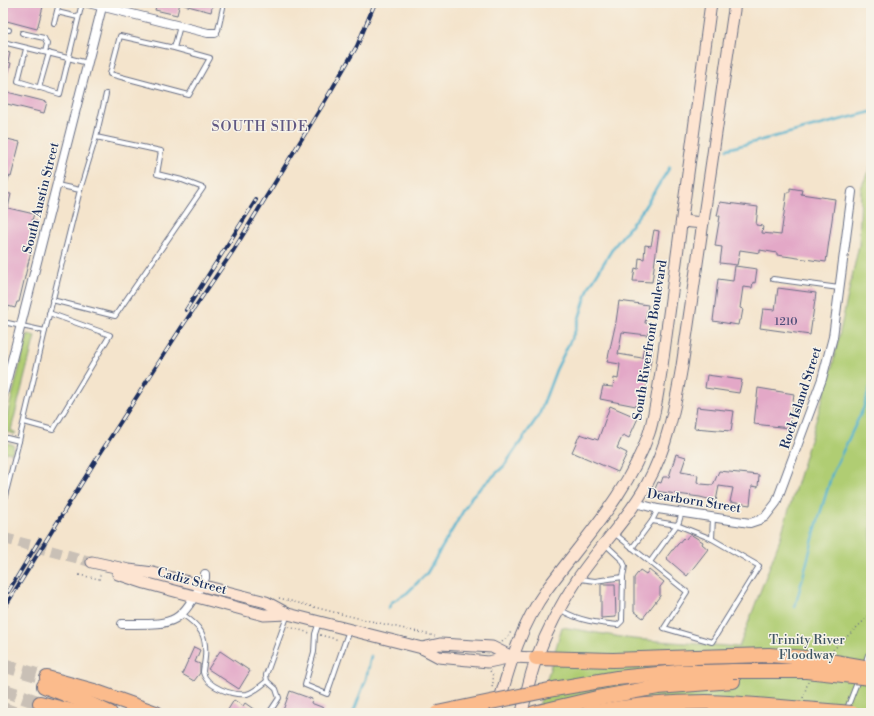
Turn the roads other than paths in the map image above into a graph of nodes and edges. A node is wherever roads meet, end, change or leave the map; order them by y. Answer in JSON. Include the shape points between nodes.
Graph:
{"nodes":[{"id":1,"x":59,"y":3,"type":"edge"},
{"id":2,"x":82,"y":3,"type":"edge"},
{"id":3,"x":88,"y":3,"type":"edge"},
{"id":4,"x":224,"y":3,"type":"edge"},
{"id":5,"x":711,"y":3,"type":"edge"},
{"id":6,"x":735,"y":3,"type":"edge"},
{"id":7,"x":102,"y":5,"type":"edge"},
{"id":8,"x":56,"y":12,"type":"junction"},
{"id":9,"x":78,"y":18,"type":"junction"},
{"id":10,"x":54,"y":23,"type":"dead end"},
{"id":11,"x":181,"y":26,"type":"junction"},
{"id":12,"x":3,"y":29,"type":"edge"},
{"id":13,"x":9,"y":30,"type":"dead end"},
{"id":14,"x":22,"y":33,"type":"dead end"},
{"id":15,"x":215,"y":33,"type":"joint"},
{"id":16,"x":3,"y":42,"type":"edge"},
{"id":17,"x":26,"y":48,"type":"junction"},
{"id":18,"x":174,"y":48,"type":"junction"},
{"id":19,"x":47,"y":53,"type":"junction"},
{"id":20,"x":68,"y":58,"type":"junction"},
{"id":21,"x":89,"y":63,"type":"junction"},
{"id":22,"x":39,"y":88,"type":"junction"},
{"id":23,"x":106,"y":94,"type":"dead end"},
{"id":24,"x":96,"y":137,"type":"junction"},
{"id":25,"x":57,"y":185,"type":"junction"},
{"id":26,"x":80,"y":190,"type":"junction"},
{"id":27,"x":852,"y":192,"type":"dead end"},
{"id":28,"x":682,"y":221,"type":"junction"},
{"id":29,"x":703,"y":223,"type":"junction"},
{"id":30,"x":773,"y":278,"type":"dead end"},
{"id":31,"x":839,"y":288,"type":"junction"},
{"id":32,"x":52,"y":300,"type":"junction"},
{"id":33,"x":49,"y":314,"type":"junction"},
{"id":34,"x":3,"y":322,"type":"edge"},
{"id":35,"x":21,"y":326,"type":"junction"},
{"id":36,"x":45,"y":331,"type":"junction"},
{"id":37,"x":3,"y":395,"type":"edge"},
{"id":38,"x":24,"y":422,"type":"junction"},
{"id":39,"x":3,"y":437,"type":"edge"},
{"id":40,"x":19,"y":441,"type":"junction"},
{"id":41,"x":619,"y":495,"type":"junction"},
{"id":42,"x":635,"y":503,"type":"junction"},
{"id":43,"x":3,"y":504,"type":"edge"},
{"id":44,"x":658,"y":509,"type":"junction"},
{"id":45,"x":682,"y":512,"type":"junction"},
{"id":46,"x":713,"y":517,"type":"junction"},
{"id":47,"x":652,"y":521,"type":"junction"},
{"id":48,"x":750,"y":522,"type":"joint"},
{"id":49,"x":677,"y":524,"type":"junction"},
{"id":50,"x":614,"y":532,"type":"junction"},
{"id":51,"x":712,"y":539,"type":"junction"},
{"id":52,"x":604,"y":544,"type":"junction"},
{"id":53,"x":632,"y":548,"type":"junction"},
{"id":54,"x":650,"y":562,"type":"junction"},
{"id":55,"x":563,"y":567,"type":"junction"},
{"id":56,"x":206,"y":574,"type":"dead end"},
{"id":57,"x":623,"y":577,"type":"junction"},
{"id":58,"x":578,"y":578,"type":"junction"},
{"id":59,"x":201,"y":586,"type":"junction"},
{"id":60,"x":194,"y":596,"type":"junction"},
{"id":61,"x":559,"y":609,"type":"junction"},
{"id":62,"x":182,"y":614,"type":"junction"},
{"id":63,"x":288,"y":614,"type":"junction"},
{"id":64,"x":319,"y":622,"type":"junction"},
{"id":65,"x":122,"y":624,"type":"dead end"},
{"id":66,"x":349,"y":630,"type":"junction"},
{"id":67,"x":512,"y":657,"type":"junction"},
{"id":68,"x":536,"y":658,"type":"junction"},
{"id":69,"x":870,"y":661,"type":"edge"},
{"id":70,"x":733,"y":676,"type":"junction"},
{"id":71,"x":871,"y":678,"type":"edge"},
{"id":72,"x":267,"y":681,"type":"junction"},
{"id":73,"x":871,"y":684,"type":"edge"},
{"id":74,"x":60,"y":713,"type":"edge"},
{"id":75,"x":79,"y":713,"type":"edge"},
{"id":76,"x":110,"y":713,"type":"edge"},
{"id":77,"x":156,"y":713,"type":"edge"},
{"id":78,"x":269,"y":713,"type":"edge"},
{"id":79,"x":437,"y":713,"type":"edge"},
{"id":80,"x":496,"y":713,"type":"edge"},
{"id":81,"x":522,"y":713,"type":"edge"},
{"id":82,"x":534,"y":713,"type":"edge"},
{"id":83,"x":590,"y":713,"type":"edge"},
{"id":84,"x":845,"y":713,"type":"edge"},
{"id":85,"x":852,"y":713,"type":"edge"}],
"edges":[{"from":1,"to":8,"type":"lane"},
{"from":2,"to":9,"type":"lane"},
{"from":3,"to":7,"type":"street"},
{"from":4,"to":15,"type":"lane","via":[[218,30]]},
{"from":5,"to":28,"type":"main road","name":"South Riverfront Boulevard"},
{"from":6,"to":29,"type":"main road"},
{"from":7,"to":11,"type":"street"},
{"from":7,"to":21,"type":"street","name":"South Austin Street"},
{"from":8,"to":9,"type":"lane"},
{"from":8,"to":10,"type":"lane"},
{"from":9,"to":20,"type":"lane"},
{"from":11,"to":15,"type":"street"},
{"from":11,"to":18,"type":"lane"},
{"from":12,"to":13,"type":"lane"},
{"from":14,"to":19,"type":"lane","via":[[44,38]]},
{"from":16,"to":17,"type":"lane"},
{"from":17,"to":19,"type":"lane"},
{"from":17,"to":22,"type":"lane","via":[[18,81]]},
{"from":18,"to":18,"type":"lane","via":[[120,36],[110,74],[189,95],[210,58]]},
{"from":19,"to":20,"type":"lane"},
{"from":19,"to":22,"type":"lane"},
{"from":20,"to":21,"type":"lane"},
{"from":20,"to":22,"type":"lane","via":[[60,94]]},
{"from":21,"to":25,"type":"street","name":"South Austin Street"},
{"from":23,"to":24,"type":"lane"},
{"from":24,"to":26,"type":"lane"},
{"from":24,"to":32,"type":"lane","via":[[161,151],[157,174],[203,188],[115,316]]},
{"from":25,"to":26,"type":"lane"},
{"from":25,"to":35,"type":"street","name":"South Austin Street"},
{"from":26,"to":32,"type":"lane"},
{"from":27,"to":31,"type":"street","name":"Rock Island Street"},
{"from":28,"to":29,"type":"main road"},
{"from":28,"to":41,"type":"main road","name":"South Riverfront Boulevard","via":[[655,413],[642,452]]},
{"from":29,"to":42,"type":"main road","via":[[682,366],[670,425],[655,468]]},
{"from":30,"to":31,"type":"lane"},
{"from":31,"to":48,"type":"street","name":"Rock Island Street","via":[[828,358],[795,454],[771,511],[759,520]]},
{"from":32,"to":33,"type":"lane"},
{"from":33,"to":36,"type":"lane"},
{"from":33,"to":38,"type":"lane","via":[[110,335],[53,430]]},
{"from":34,"to":35,"type":"lane"},
{"from":35,"to":36,"type":"lane"},
{"from":35,"to":37,"type":"street","name":"South Austin Street"},
{"from":36,"to":38,"type":"lane"},
{"from":38,"to":40,"type":"lane"},
{"from":39,"to":40,"type":"lane"},
{"from":40,"to":43,"type":"lane"},
{"from":41,"to":42,"type":"main road"},
{"from":41,"to":55,"type":"main road","name":"South Riverfront Boulevard"},
{"from":42,"to":44,"type":"street","name":"Dearborn Street"},
{"from":42,"to":50,"type":"main road"},
{"from":44,"to":45,"type":"street","name":"Dearborn Street"},
{"from":44,"to":47,"type":"lane"},
{"from":45,"to":46,"type":"street","name":"Dearborn Street"},
{"from":45,"to":49,"type":"lane"},
{"from":46,"to":48,"type":"street","name":"Dearborn Street"},
{"from":46,"to":51,"type":"lane"},
{"from":47,"to":49,"type":"lane"},
{"from":47,"to":53,"type":"lane"},
{"from":49,"to":51,"type":"lane"},
{"from":49,"to":54,"type":"lane"},
{"from":50,"to":52,"type":"main road"},
{"from":50,"to":53,"type":"lane"},
{"from":51,"to":54,"type":"lane","via":[[759,566],[712,642],[664,628],[687,592]]},
{"from":52,"to":57,"type":"lane","via":[[622,560],[625,566]]},
{"from":52,"to":58,"type":"main road"},
{"from":53,"to":54,"type":"lane"},
{"from":55,"to":58,"type":"main road"},
{"from":55,"to":67,"type":"main road","name":"South Riverfront Boulevard","via":[[526,622]]},
{"from":56,"to":59,"type":"street"},
{"from":57,"to":58,"type":"lane","via":[[595,581]]},
{"from":57,"to":61,"type":"lane","via":[[622,621],[618,625],[593,622]]},
{"from":58,"to":61,"type":"main road"},
{"from":59,"to":60,"type":"street"},
{"from":59,"to":60,"type":"main road","name":"Cadiz Street","via":[[153,573],[91,564],[145,583]]},
{"from":59,"to":63,"type":"main road","name":"Cadiz Street","via":[[266,602]]},
{"from":60,"to":62,"type":"street"},
{"from":60,"to":63,"type":"main road","name":"Cadiz Street","via":[[264,615]]},
{"from":61,"to":68,"type":"main road"},
{"from":62,"to":65,"type":"street","via":[[172,621],[160,624]]},
{"from":62,"to":72,"type":"lane","via":[[196,623],[202,634],[206,646],[203,671],[207,680],[222,690],[236,694],[248,694]]},
{"from":63,"to":64,"type":"main road","name":"Cadiz Street"},
{"from":63,"to":72,"type":"lane","via":[[266,675]]},
{"from":64,"to":66,"type":"main road","name":"Cadiz Street"},
{"from":64,"to":66,"type":"lane","via":[[304,686],[327,694]]},
{"from":66,"to":67,"type":"main road","name":"Cadiz Street","via":[[422,648],[439,657],[488,662]]},
{"from":67,"to":68,"type":"main road","name":"Cadiz Street"},
{"from":67,"to":80,"type":"main road","name":"South Riverfront Boulevard"},
{"from":68,"to":69,"type":"highway","bridge":true,"via":[[613,660],[769,655]]},
{"from":68,"to":81,"type":"main road"},
{"from":69,"to":84,"type":"lane"},
{"from":70,"to":71,"type":"highway","bridge":true,"via":[[806,671]]},
{"from":70,"to":73,"type":"highway"},
{"from":70,"to":79,"type":"highway","bridge":true,"via":[[678,672],[617,678]]},
{"from":70,"to":82,"type":"highway","via":[[658,687]]},
{"from":72,"to":78,"type":"lane","via":[[276,689],[278,698]]},
{"from":74,"to":75,"type":"highway","via":[[40,703]]},
{"from":76,"to":77,"type":"highway","via":[[46,682],[94,691]]},
{"from":83,"to":85,"type":"highway","bridge":true,"via":[[666,703],[707,702]]}]}
